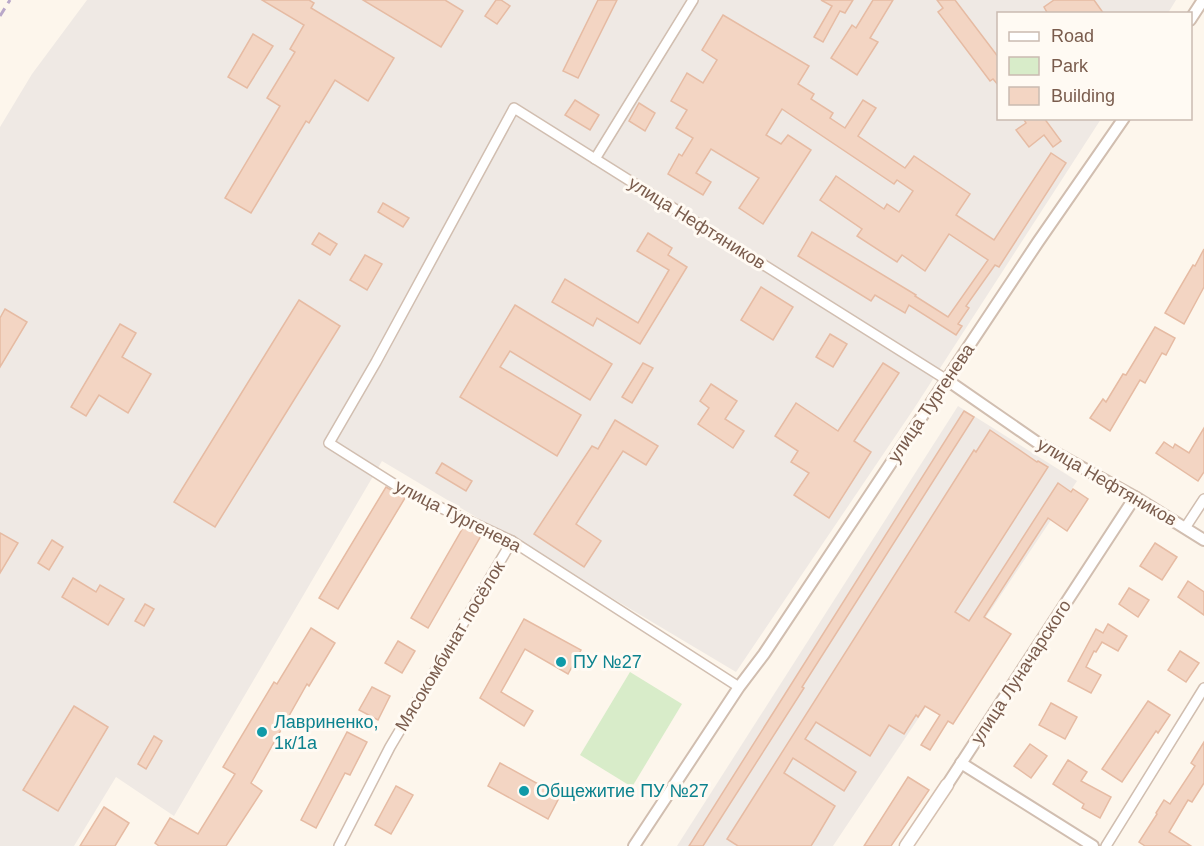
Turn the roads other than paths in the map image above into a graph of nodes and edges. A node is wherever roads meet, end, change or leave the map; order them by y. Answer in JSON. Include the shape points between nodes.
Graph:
{"nodes":[{"id":1,"x":693,"y":0,"type":"edge"},
{"id":2,"x":1203,"y":0,"type":"edge"},
{"id":3,"x":1192,"y":18,"type":"edge"},
{"id":4,"x":1123,"y":120,"type":"edge"},
{"id":5,"x":595,"y":159,"type":"junction"},
{"id":6,"x":946,"y":380,"type":"junction"},
{"id":7,"x":328,"y":443,"type":"joint"},
{"id":8,"x":1135,"y":497,"type":"junction"},
{"id":9,"x":1204,"y":498,"type":"edge"},
{"id":10,"x":1185,"y":528,"type":"junction"},
{"id":11,"x":1204,"y":540,"type":"edge"},
{"id":12,"x":512,"y":541,"type":"junction"},
{"id":13,"x":739,"y":687,"type":"junction"},
{"id":14,"x":1204,"y":688,"type":"edge"},
{"id":15,"x":962,"y":763,"type":"junction"},
{"id":16,"x":947,"y":785,"type":"joint"},
{"id":17,"x":339,"y":846,"type":"edge"},
{"id":18,"x":634,"y":846,"type":"edge"},
{"id":19,"x":906,"y":846,"type":"edge"},
{"id":20,"x":1093,"y":846,"type":"edge"},
{"id":21,"x":1106,"y":846,"type":"edge"}],
"edges":[{"from":1,"to":5,"type":"street"},
{"from":2,"to":3,"type":"street"},
{"from":4,"to":6,"type":"street","name":"улица Тургенева"},
{"from":5,"to":6,"type":"street","name":"улица Нефтяников"},
{"from":5,"to":7,"type":"street","name":"улица Нефтяников","via":[[514,108]]},
{"from":6,"to":8,"type":"street","name":"улица Нефтяников","via":[[1038,443]]},
{"from":6,"to":13,"type":"street","name":"улица Тургенева"},
{"from":7,"to":12,"type":"street","name":"улица Тургенева","via":[[405,491]]},
{"from":8,"to":10,"type":"street","name":"улица Нефтяников"},
{"from":8,"to":15,"type":"street","name":"улица Луначарского"},
{"from":9,"to":10,"type":"street"},
{"from":10,"to":11,"type":"street","name":"улица Нефтяников"},
{"from":12,"to":13,"type":"street","name":"улица Тургенева"},
{"from":12,"to":17,"type":"street","name":"Мясокомбинат посёлок","via":[[390,747]]},
{"from":13,"to":18,"type":"street","name":"улица Тургенева"},
{"from":14,"to":21,"type":"street"},
{"from":15,"to":16,"type":"street","name":"улица Луначарского"},
{"from":15,"to":20,"type":"street"},
{"from":16,"to":19,"type":"main road","name":"улица Луначарского"}]}
